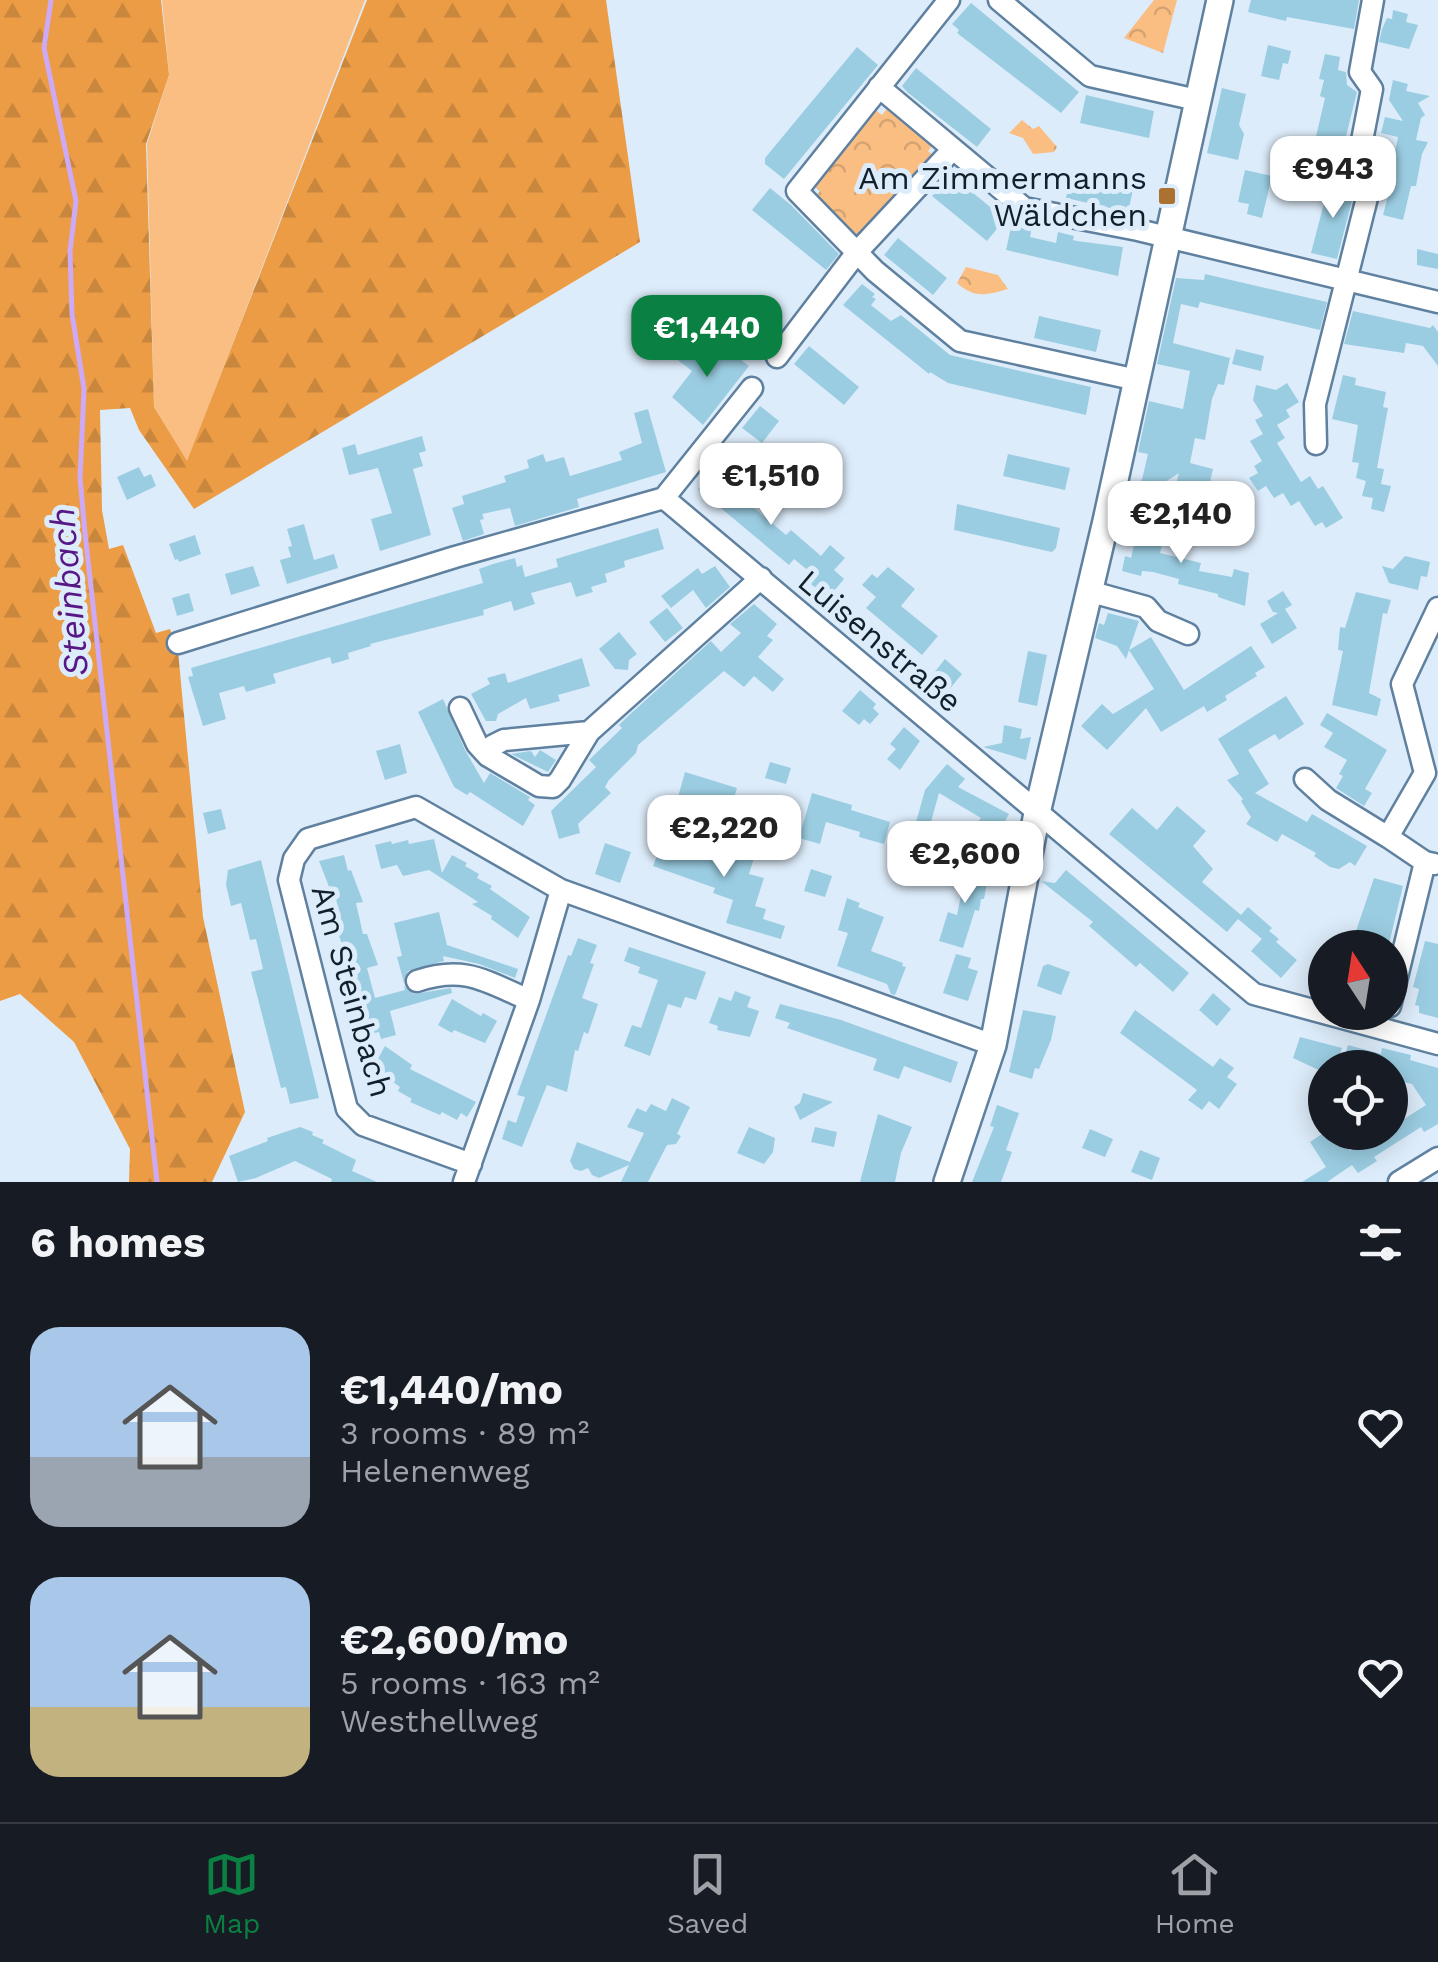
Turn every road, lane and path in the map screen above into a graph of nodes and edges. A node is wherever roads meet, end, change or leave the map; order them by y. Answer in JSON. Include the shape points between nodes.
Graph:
{"nodes":[{"id":1,"x":949,"y":0,"type":"edge"},
{"id":2,"x":999,"y":0,"type":"edge"},
{"id":3,"x":1220,"y":0,"type":"edge"},
{"id":4,"x":1373,"y":0,"type":"edge"},
{"id":5,"x":879,"y":87,"type":"junction"},
{"id":6,"x":1197,"y":100,"type":"junction"},
{"id":7,"x":953,"y":150,"type":"junction"},
{"id":8,"x":1168,"y":238,"type":"junction"},
{"id":9,"x":858,"y":250,"type":"junction"},
{"id":10,"x":1345,"y":278,"type":"junction"},
{"id":11,"x":1438,"y":302,"type":"edge"},
{"id":12,"x":777,"y":357,"type":"dead end"},
{"id":13,"x":1137,"y":380,"type":"junction"},
{"id":14,"x":752,"y":388,"type":"dead end"},
{"id":15,"x":1316,"y":444,"type":"dead end"},
{"id":16,"x":664,"y":498,"type":"junction"},
{"id":17,"x":761,"y":578,"type":"junction"},
{"id":18,"x":1088,"y":590,"type":"junction"},
{"id":19,"x":1438,"y":608,"type":"edge"},
{"id":20,"x":1188,"y":634,"type":"dead end"},
{"id":21,"x":178,"y":643,"type":"dead end"},
{"id":22,"x":460,"y":708,"type":"dead end"},
{"id":23,"x":589,"y":732,"type":"junction"},
{"id":24,"x":488,"y":756,"type":"junction"},
{"id":25,"x":1305,"y":779,"type":"dead end"},
{"id":26,"x":1036,"y":814,"type":"junction"},
{"id":27,"x":1388,"y":836,"type":"junction"},
{"id":28,"x":1432,"y":863,"type":"edge"},
{"id":29,"x":561,"y":890,"type":"junction"},
{"id":30,"x":1408,"y":946,"type":"edge"},
{"id":31,"x":417,"y":981,"type":"dead end"},
{"id":32,"x":528,"y":1000,"type":"junction"},
{"id":33,"x":1308,"y":1003,"type":"edge"},
{"id":34,"x":1408,"y":1027,"type":"edge"},
{"id":35,"x":1438,"y":1044,"type":"edge"},
{"id":36,"x":993,"y":1045,"type":"junction"},
{"id":37,"x":1438,"y":1158,"type":"edge"},
{"id":38,"x":467,"y":1173,"type":"edge"},
{"id":39,"x":947,"y":1182,"type":"edge"},
{"id":40,"x":1399,"y":1182,"type":"edge"}],
"edges":[{"from":1,"to":5,"type":"street"},
{"from":2,"to":6,"type":"street","via":[[1090,76]]},
{"from":3,"to":6,"type":"street"},
{"from":4,"to":10,"type":"street","via":[[1360,72],[1372,89],[1360,151],[1375,166]]},
{"from":5,"to":7,"type":"street"},
{"from":5,"to":9,"type":"street","via":[[797,191]]},
{"from":6,"to":8,"type":"street"},
{"from":7,"to":8,"type":"street","via":[[1024,208]]},
{"from":7,"to":9,"type":"street"},
{"from":8,"to":10,"type":"street"},
{"from":8,"to":13,"type":"street"},
{"from":9,"to":12,"type":"street"},
{"from":9,"to":13,"type":"street","via":[[960,340]]},
{"from":10,"to":11,"type":"street"},
{"from":10,"to":15,"type":"street","via":[[1315,404]]},
{"from":13,"to":18,"type":"street"},
{"from":14,"to":16,"type":"street"},
{"from":16,"to":17,"type":"street","name":"Luisenstraße"},
{"from":16,"to":21,"type":"street"},
{"from":17,"to":23,"type":"street"},
{"from":17,"to":26,"type":"street","name":"Luisenstraße"},
{"from":18,"to":20,"type":"street","via":[[1146,607],[1158,621]]},
{"from":18,"to":26,"type":"street"},
{"from":19,"to":27,"type":"street","via":[[1402,684],[1425,773]]},
{"from":22,"to":24,"type":"street"},
{"from":23,"to":24,"type":"street","via":[[504,740]]},
{"from":23,"to":24,"type":"street","via":[[552,787]]},
{"from":25,"to":27,"type":"street"},
{"from":26,"to":33,"type":"street","name":"Luisenstraße","via":[[1254,994]]},
{"from":26,"to":36,"type":"street"},
{"from":27,"to":28,"type":"street"},
{"from":28,"to":30,"type":"street"},
{"from":29,"to":32,"type":"street"},
{"from":29,"to":36,"type":"street","name":"Am Steinbach"},
{"from":29,"to":38,"type":"street","name":"Am Steinbach","via":[[416,808],[308,840],[294,860],[289,880],[347,1109],[363,1125]]},
{"from":31,"to":32,"type":"street","via":[[463,973]]},
{"from":32,"to":38,"type":"street"},
{"from":34,"to":35,"type":"street","name":"Luisenstraße"},
{"from":36,"to":39,"type":"street"},
{"from":37,"to":40,"type":"street"}]}
